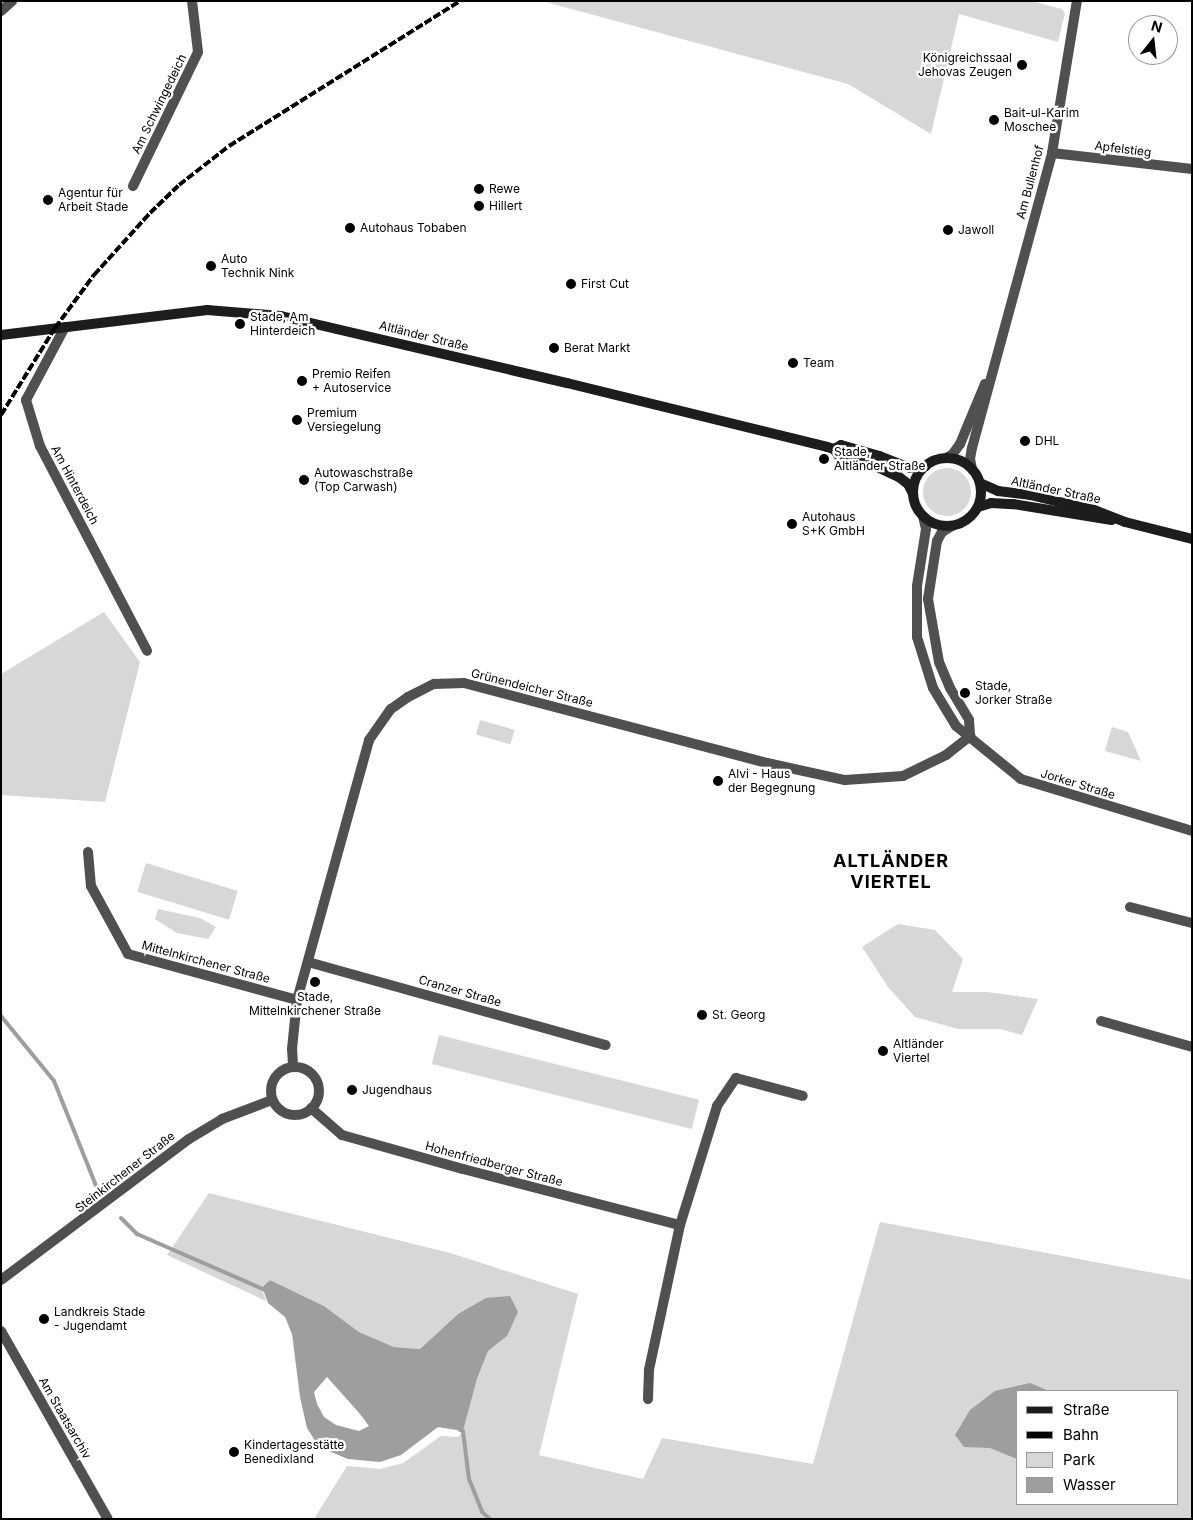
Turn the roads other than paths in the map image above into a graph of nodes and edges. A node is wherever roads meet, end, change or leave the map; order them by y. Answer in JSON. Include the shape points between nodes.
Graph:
{"nodes":[{"id":1,"x":12,"y":1,"type":"edge"},
{"id":2,"x":192,"y":1,"type":"edge"},
{"id":3,"x":1077,"y":1,"type":"edge"},
{"id":4,"x":1,"y":11,"type":"edge"},
{"id":5,"x":1052,"y":153,"type":"junction"},
{"id":6,"x":1192,"y":169,"type":"edge"},
{"id":7,"x":133,"y":186,"type":"dead end"},
{"id":8,"x":65,"y":327,"type":"junction"},
{"id":9,"x":1,"y":335,"type":"edge"},
{"id":10,"x":992,"y":367,"type":"junction"},
{"id":11,"x":834,"y":449,"type":"junction"},
{"id":12,"x":946,"y":458,"type":"junction"},
{"id":13,"x":926,"y":466,"type":"junction"},
{"id":14,"x":972,"y":469,"type":"junction"},
{"id":15,"x":980,"y":484,"type":"junction"},
{"id":16,"x":914,"y":494,"type":"junction"},
{"id":17,"x":978,"y":507,"type":"junction"},
{"id":18,"x":923,"y":516,"type":"junction"},
{"id":19,"x":1125,"y":522,"type":"junction"},
{"id":20,"x":952,"y":526,"type":"junction"},
{"id":21,"x":1192,"y":539,"type":"edge"},
{"id":22,"x":147,"y":651,"type":"dead end"},
{"id":23,"x":970,"y":736,"type":"junction"},
{"id":24,"x":1192,"y":832,"type":"edge"},
{"id":25,"x":88,"y":852,"type":"dead end"},
{"id":26,"x":1130,"y":907,"type":"dead end"},
{"id":27,"x":1192,"y":923,"type":"edge"},
{"id":28,"x":308,"y":962,"type":"junction"},
{"id":29,"x":297,"y":1000,"type":"junction"},
{"id":30,"x":1101,"y":1021,"type":"dead end"},
{"id":31,"x":606,"y":1045,"type":"dead end"},
{"id":32,"x":1192,"y":1047,"type":"edge"},
{"id":33,"x":294,"y":1066,"type":"junction"},
{"id":34,"x":803,"y":1096,"type":"dead end"},
{"id":35,"x":272,"y":1100,"type":"junction"},
{"id":36,"x":311,"y":1108,"type":"junction"},
{"id":37,"x":680,"y":1225,"type":"junction"},
{"id":38,"x":1,"y":1280,"type":"edge"},
{"id":39,"x":1,"y":1331,"type":"edge"},
{"id":40,"x":648,"y":1399,"type":"dead end"},
{"id":41,"x":108,"y":1518,"type":"edge"}],
"edges":[{"from":1,"to":4,"type":"street"},
{"from":2,"to":7,"type":"street","name":"Am Schwingedeich","via":[[198,52]]},
{"from":3,"to":5,"type":"street","name":"Am Bullenhof"},
{"from":5,"to":6,"type":"street","name":"Apfelstieg"},
{"from":5,"to":10,"type":"street","name":"Am Bullenhof"},
{"from":8,"to":9,"type":"main road","name":"Altländer Straße"},
{"from":8,"to":11,"type":"main road","name":"Altländer Straße","via":[[206,310],[281,316]]},
{"from":8,"to":22,"type":"street","name":"Am Hinterdeich","via":[[26,400],[40,446]]},
{"from":10,"to":12,"type":"street","name":"Am Bullenhof","via":[[960,444]]},
{"from":10,"to":14,"type":"street","name":"Am Bullenhof","via":[[971,451]]},
{"from":11,"to":13,"type":"main road","name":"Altländer Straße","via":[[841,445],[910,468]]},
{"from":11,"to":16,"type":"main road","name":"Altländer Straße","via":[[838,456],[875,466],[902,479]]},
{"from":12,"to":13,"type":"main road"},
{"from":12,"to":14,"type":"main road","via":[[962,462]]},
{"from":13,"to":16,"type":"main road","via":[[916,480]]},
{"from":14,"to":15,"type":"main road"},
{"from":15,"to":17,"type":"main road"},
{"from":15,"to":19,"type":"main road","name":"Altländer Straße","via":[[998,491],[1094,510]]},
{"from":16,"to":18,"type":"main road","via":[[916,506]]},
{"from":17,"to":19,"type":"main road","name":"Altländer Straße","via":[[991,503],[1013,504]]},
{"from":17,"to":20,"type":"main road","via":[[965,521]]},
{"from":18,"to":20,"type":"main road","via":[[937,525]]},
{"from":18,"to":23,"type":"street","name":"Jorker Straße","via":[[926,529],[917,586],[919,645],[928,676],[942,705],[956,726]]},
{"from":19,"to":21,"type":"main road","name":"Altländer Straße"},
{"from":20,"to":23,"type":"street","via":[[942,532],[937,541],[928,599],[940,662],[968,720]]},
{"from":23,"to":24,"type":"street","name":"Jorker Straße","via":[[1022,779]]},
{"from":23,"to":28,"type":"street","name":"Grünendeicher Straße","via":[[946,755],[903,776],[845,780],[767,763],[464,683],[434,684],[391,709],[369,740]]},
{"from":25,"to":29,"type":"street","name":"Mittelnkirchener Straße","via":[[91,886],[128,954]]},
{"from":26,"to":27,"type":"street"},
{"from":28,"to":29,"type":"street","name":"Grünendeicher Straße"},
{"from":28,"to":31,"type":"street","name":"Cranzer Straße"},
{"from":29,"to":33,"type":"street","name":"Grünendeicher Straße","via":[[292,1049]]},
{"from":30,"to":32,"type":"street"},
{"from":33,"to":35,"type":"street","via":[[281,1070],[273,1080]]},
{"from":33,"to":36,"type":"street","via":[[308,1071],[317,1082],[318,1096]]},
{"from":34,"to":37,"type":"street","via":[[736,1078],[717,1106]]},
{"from":35,"to":36,"type":"street","via":[[279,1109],[291,1114]]},
{"from":35,"to":38,"type":"street","name":"Steinkirchener Straße","via":[[222,1119],[189,1138]]},
{"from":36,"to":37,"type":"street","name":"Hohenfriedberger Straße","via":[[342,1135]]},
{"from":37,"to":40,"type":"street","via":[[649,1370]]},
{"from":39,"to":41,"type":"street","name":"Am Staatsarchiv"}]}
